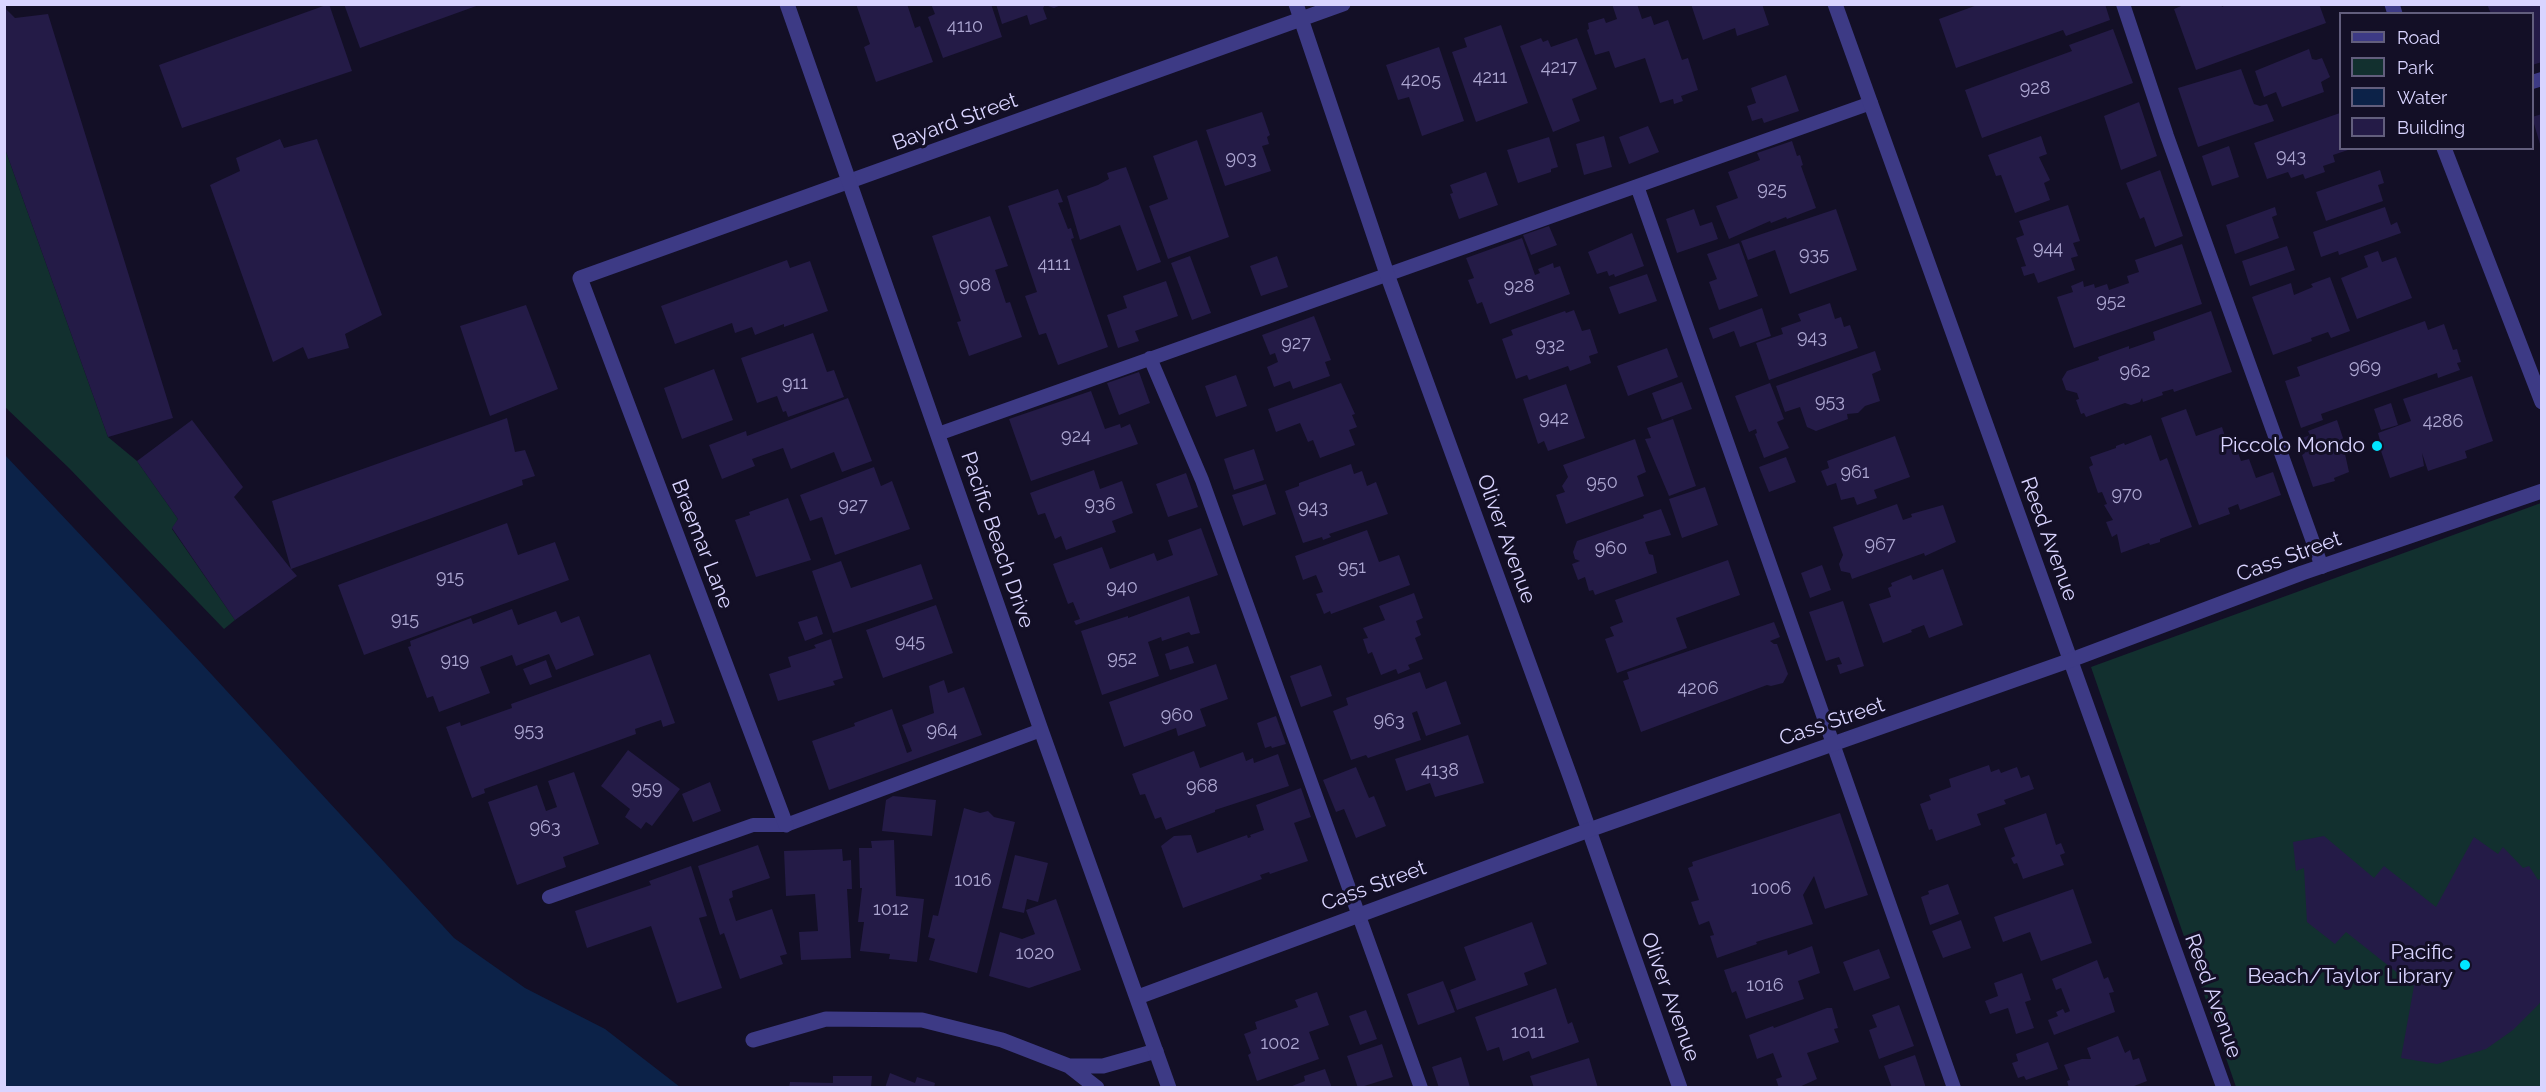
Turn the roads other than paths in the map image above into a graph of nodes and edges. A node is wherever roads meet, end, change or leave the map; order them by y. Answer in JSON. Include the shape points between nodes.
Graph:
{"nodes":[{"id":1,"x":787,"y":4,"type":"edge"},
{"id":2,"x":1296,"y":4,"type":"edge"},
{"id":3,"x":1343,"y":4,"type":"edge"},
{"id":4,"x":1835,"y":4,"type":"edge"},
{"id":5,"x":2123,"y":4,"type":"edge"},
{"id":6,"x":1302,"y":20,"type":"junction"},
{"id":7,"x":1871,"y":103,"type":"junction"},
{"id":8,"x":2445,"y":150,"type":"edge"},
{"id":9,"x":849,"y":183,"type":"junction"},
{"id":10,"x":1637,"y":186,"type":"junction"},
{"id":11,"x":1387,"y":274,"type":"junction"},
{"id":12,"x":580,"y":278,"type":"joint"},
{"id":13,"x":1150,"y":358,"type":"junction"},
{"id":14,"x":2541,"y":402,"type":"edge"},
{"id":15,"x":938,"y":434,"type":"junction"},
{"id":16,"x":2541,"y":491,"type":"edge"},
{"id":17,"x":2322,"y":567,"type":"junction"},
{"id":18,"x":2071,"y":660,"type":"junction"},
{"id":19,"x":1041,"y":730,"type":"junction"},
{"id":20,"x":1835,"y":744,"type":"junction"},
{"id":21,"x":786,"y":825,"type":"junction"},
{"id":22,"x":1589,"y":830,"type":"junction"},
{"id":23,"x":549,"y":897,"type":"dead end"},
{"id":24,"x":1360,"y":914,"type":"junction"},
{"id":25,"x":1138,"y":997,"type":"junction"},
{"id":26,"x":753,"y":1040,"type":"dead end"},
{"id":27,"x":1156,"y":1051,"type":"junction"},
{"id":28,"x":1069,"y":1066,"type":"junction"},
{"id":29,"x":1097,"y":1088,"type":"edge"},
{"id":30,"x":1169,"y":1088,"type":"edge"},
{"id":31,"x":1421,"y":1088,"type":"edge"},
{"id":32,"x":1680,"y":1088,"type":"edge"},
{"id":33,"x":1954,"y":1088,"type":"edge"},
{"id":34,"x":2224,"y":1088,"type":"edge"}],
"edges":[{"from":1,"to":9,"type":"street","name":"Pacific Beach Drive"},
{"from":2,"to":6,"type":"street","name":"Oliver Avenue"},
{"from":3,"to":6,"type":"street","name":"Bayard Street"},
{"from":4,"to":7,"type":"street","name":"Reed Avenue"},
{"from":5,"to":17,"type":"lane"},
{"from":6,"to":9,"type":"street","name":"Bayard Street"},
{"from":6,"to":11,"type":"street","name":"Oliver Avenue"},
{"from":7,"to":10,"type":"lane"},
{"from":7,"to":18,"type":"street","name":"Reed Avenue"},
{"from":8,"to":14,"type":"street"},
{"from":9,"to":12,"type":"street","name":"Bayard Street"},
{"from":9,"to":15,"type":"street","name":"Pacific Beach Drive"},
{"from":10,"to":11,"type":"lane"},
{"from":10,"to":20,"type":"lane"},
{"from":11,"to":13,"type":"lane"},
{"from":11,"to":22,"type":"street","name":"Oliver Avenue"},
{"from":12,"to":21,"type":"street","name":"Braemar Lane"},
{"from":13,"to":15,"type":"lane"},
{"from":13,"to":24,"type":"lane","via":[[1202,480]]},
{"from":15,"to":19,"type":"street","name":"Pacific Beach Drive"},
{"from":16,"to":17,"type":"street","name":"Cass Street"},
{"from":17,"to":18,"type":"street","name":"Cass Street"},
{"from":18,"to":20,"type":"street","name":"Cass Street"},
{"from":18,"to":34,"type":"street","name":"Reed Avenue"},
{"from":19,"to":21,"type":"lane"},
{"from":19,"to":25,"type":"street","name":"Pacific Beach Drive"},
{"from":20,"to":22,"type":"street","name":"Cass Street"},
{"from":20,"to":33,"type":"lane"},
{"from":21,"to":23,"type":"lane","via":[[753,825]]},
{"from":22,"to":24,"type":"street","name":"Cass Street"},
{"from":22,"to":32,"type":"street","name":"Oliver Avenue"},
{"from":24,"to":25,"type":"street","name":"Cass Street"},
{"from":24,"to":31,"type":"lane"},
{"from":25,"to":27,"type":"street","name":"Pacific Beach Drive"},
{"from":26,"to":28,"type":"street","via":[[826,1019],[922,1020],[1002,1040]]},
{"from":27,"to":28,"type":"street","via":[[1103,1066]]},
{"from":27,"to":30,"type":"street","name":"Pacific Beach Drive"},
{"from":28,"to":29,"type":"street"}]}
